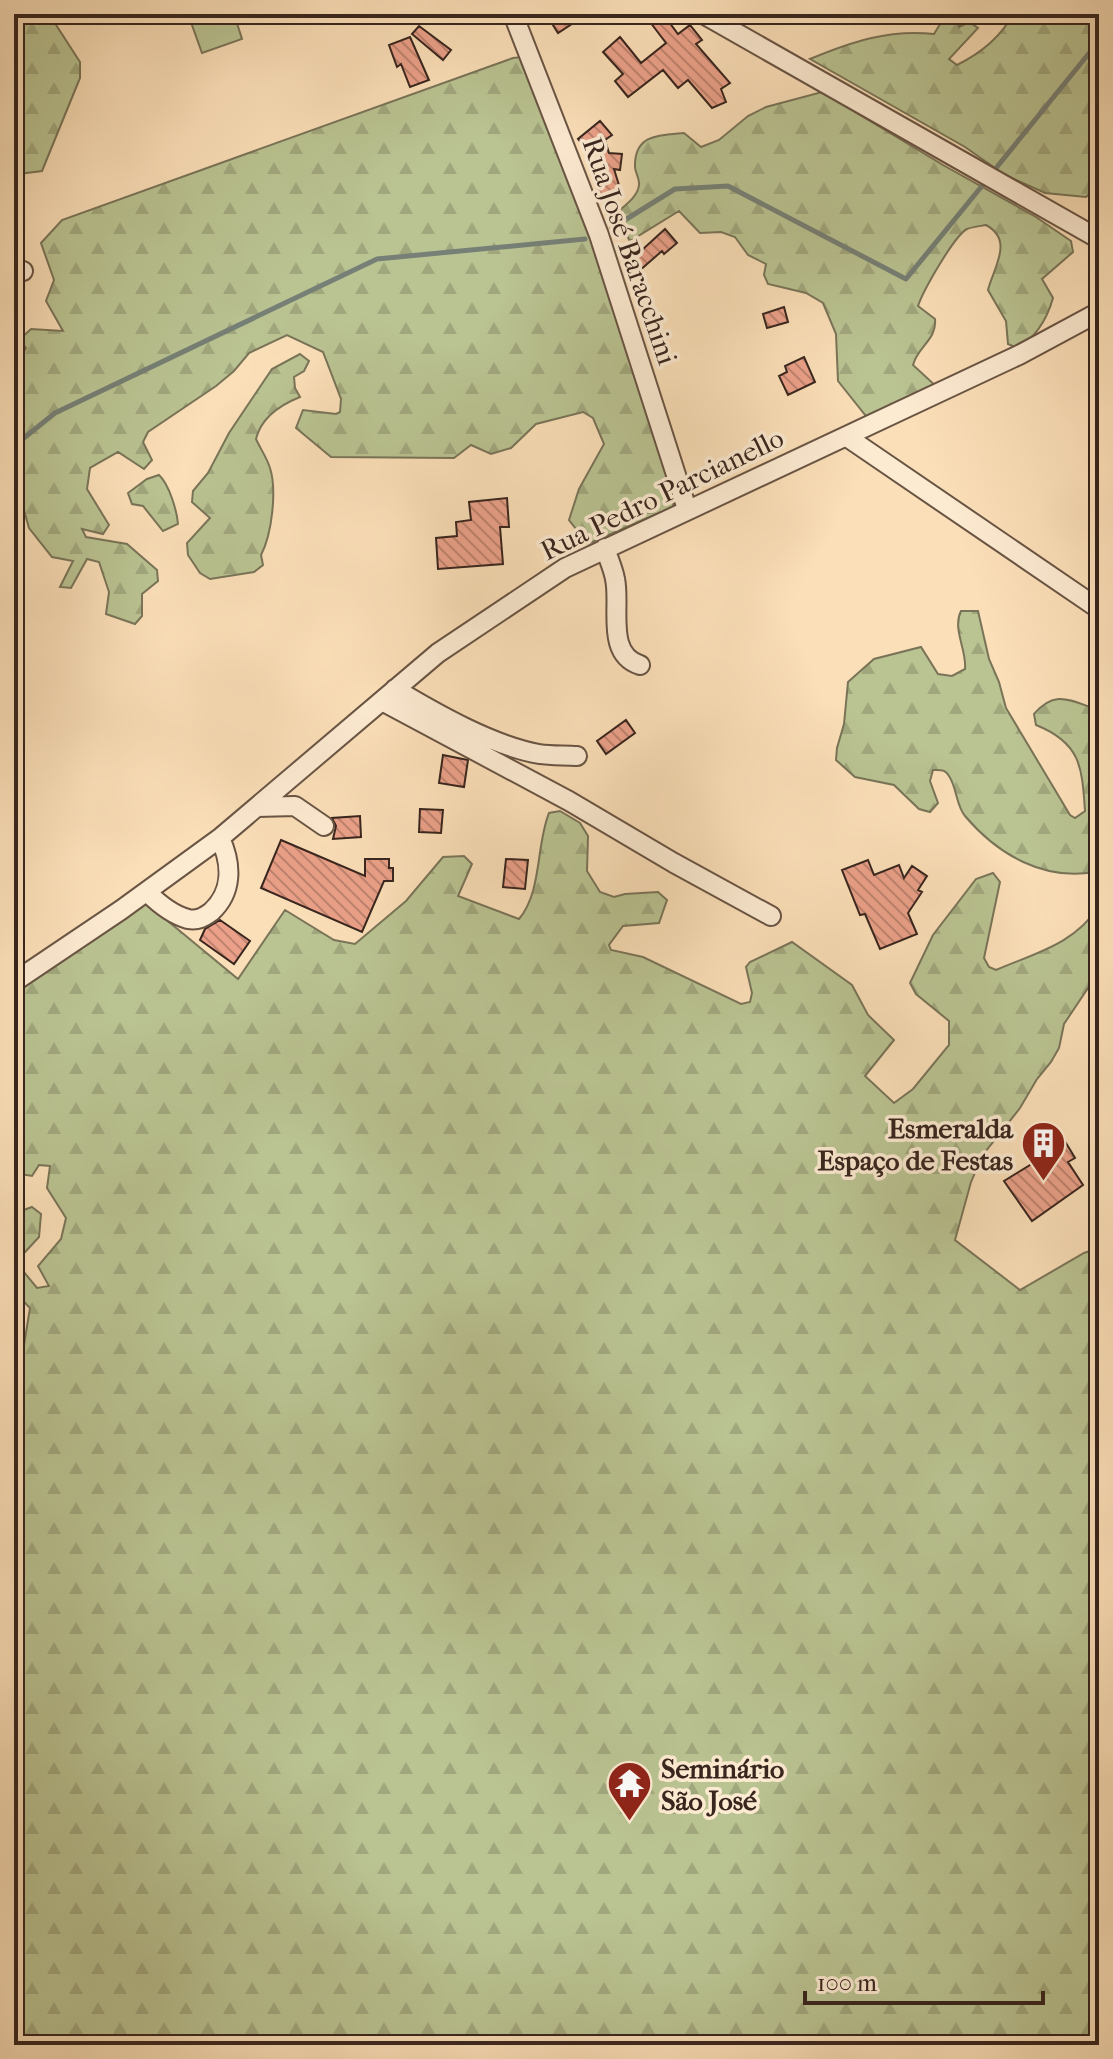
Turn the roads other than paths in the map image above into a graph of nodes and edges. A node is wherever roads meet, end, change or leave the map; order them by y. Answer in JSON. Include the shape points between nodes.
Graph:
{"nodes":[{"id":1,"x":513,"y":14,"type":"edge"},
{"id":2,"x":703,"y":14,"type":"edge"},
{"id":3,"x":1099,"y":239,"type":"edge"},
{"id":4,"x":1099,"y":312,"type":"edge"},
{"id":5,"x":847,"y":437,"type":"junction"},
{"id":6,"x":687,"y":509,"type":"junction"},
{"id":7,"x":605,"y":548,"type":"junction"},
{"id":8,"x":1099,"y":609,"type":"edge"},
{"id":9,"x":640,"y":665,"type":"dead end"},
{"id":10,"x":388,"y":695,"type":"junction"},
{"id":11,"x":577,"y":756,"type":"dead end"},
{"id":12,"x":257,"y":807,"type":"junction"},
{"id":13,"x":324,"y":826,"type":"dead end"},
{"id":14,"x":220,"y":838,"type":"junction"},
{"id":15,"x":147,"y":892,"type":"junction"},
{"id":16,"x":771,"y":916,"type":"dead end"},
{"id":17,"x":14,"y":982,"type":"edge"}],
"edges":[{"from":1,"to":6,"type":"street","name":"Rua José Baracchini","via":[[599,235]]},
{"from":2,"to":3,"type":"street"},
{"from":4,"to":5,"type":"street","name":"Rua Pedro Parcianello"},
{"from":5,"to":6,"type":"street","name":"Rua Pedro Parcianello"},
{"from":5,"to":8,"type":"street"},
{"from":6,"to":7,"type":"street","name":"Rua Pedro Parcianello"},
{"from":7,"to":9,"type":"street","via":[[615,578],[616,626],[623,654]]},
{"from":7,"to":10,"type":"street","name":"Rua Pedro Parcianello","via":[[565,568],[438,653]]},
{"from":10,"to":11,"type":"street","via":[[522,751]]},
{"from":10,"to":12,"type":"street","name":"Rua Pedro Parcianello"},
{"from":10,"to":16,"type":"street"},
{"from":12,"to":13,"type":"street","via":[[295,806]]},
{"from":12,"to":14,"type":"street","name":"Rua Pedro Parcianello"},
{"from":14,"to":15,"type":"street","name":"Rua Pedro Parcianello"},
{"from":14,"to":15,"type":"street","via":[[229,871],[226,890],[220,904],[203,918],[177,914]]},
{"from":15,"to":17,"type":"street","name":"Rua Pedro Parcianello"}]}
